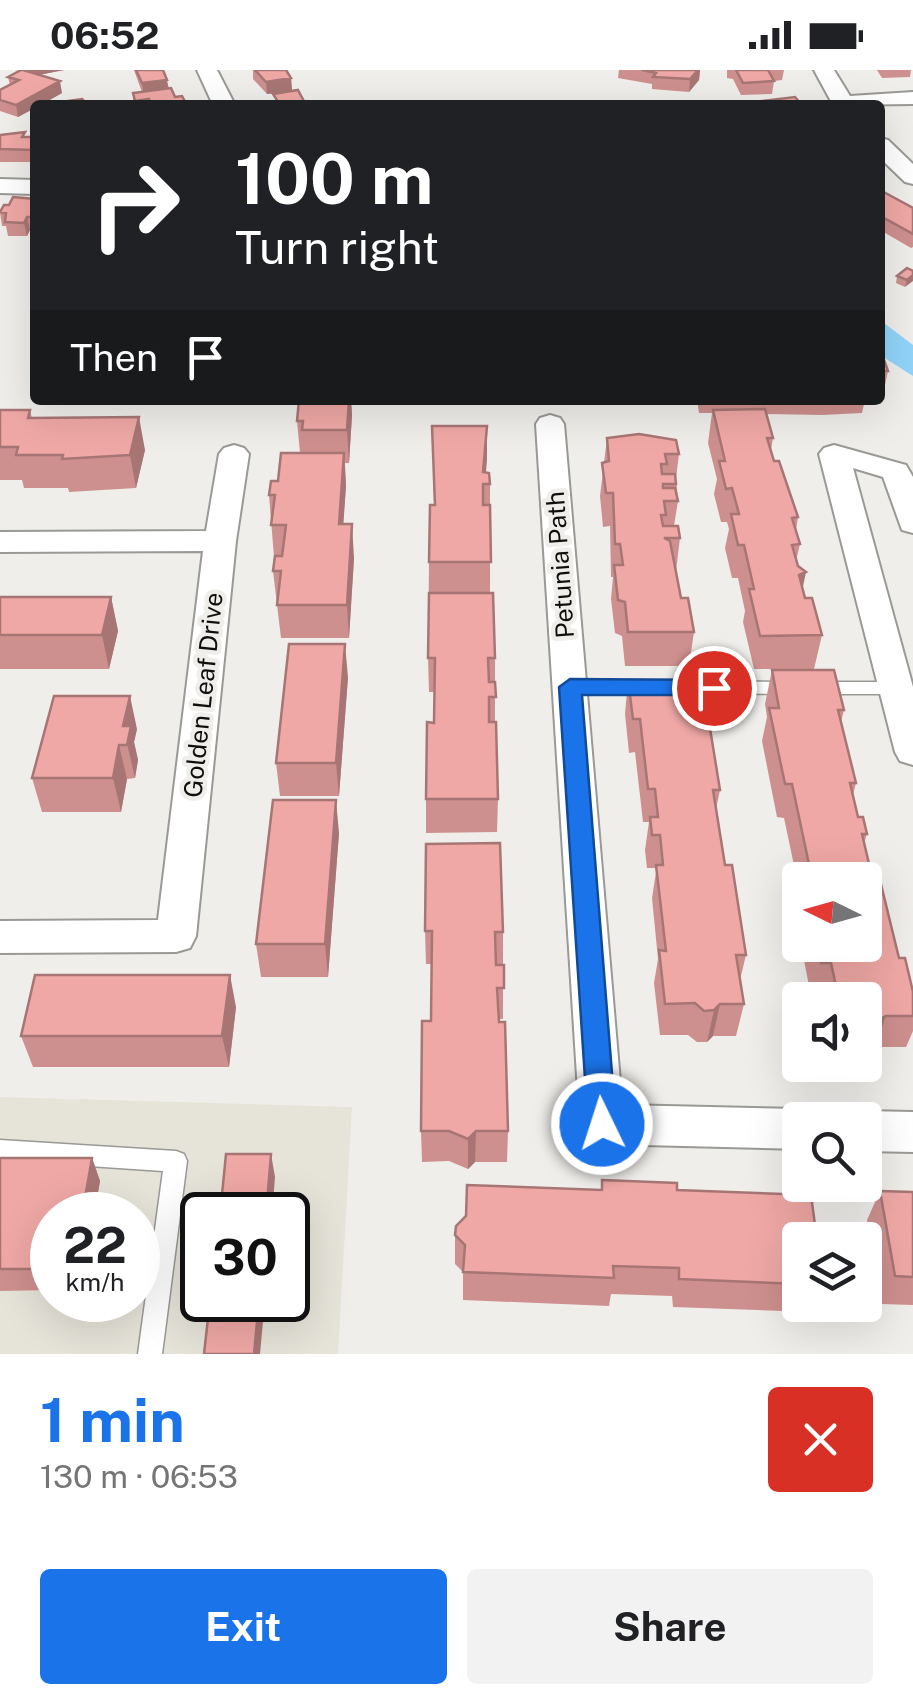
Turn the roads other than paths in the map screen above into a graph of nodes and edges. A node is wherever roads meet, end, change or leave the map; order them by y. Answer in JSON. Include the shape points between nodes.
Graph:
{"nodes":[{"id":1,"x":206,"y":70,"type":"edge"},
{"id":2,"x":824,"y":70,"type":"edge"},
{"id":3,"x":913,"y":98,"type":"edge"},
{"id":4,"x":221,"y":100,"type":"edge"},
{"id":5,"x":841,"y":100,"type":"edge"},
{"id":6,"x":885,"y":100,"type":"edge"},
{"id":7,"x":885,"y":150,"type":"edge"},
{"id":8,"x":913,"y":177,"type":"edge"},
{"id":9,"x":0,"y":186,"type":"edge"},
{"id":10,"x":30,"y":186,"type":"edge"},
{"id":11,"x":550,"y":424,"type":"dead end"},
{"id":12,"x":234,"y":454,"type":"dead end"},
{"id":13,"x":913,"y":523,"type":"edge"},
{"id":14,"x":220,"y":541,"type":"junction"},
{"id":15,"x":0,"y":542,"type":"edge"},
{"id":16,"x":570,"y":687,"type":"junction"},
{"id":17,"x":904,"y":689,"type":"edge"},
{"id":18,"x":913,"y":752,"type":"edge"},
{"id":19,"x":0,"y":937,"type":"edge"},
{"id":20,"x":782,"y":1129,"type":"edge"},
{"id":21,"x":882,"y":1131,"type":"edge"},
{"id":22,"x":913,"y":1132,"type":"edge"},
{"id":23,"x":0,"y":1150,"type":"edge"},
{"id":24,"x":150,"y":1354,"type":"edge"}],
"edges":[{"from":1,"to":4,"type":"street"},
{"from":2,"to":5,"type":"street"},
{"from":3,"to":6,"type":"street"},
{"from":7,"to":8,"type":"street"},
{"from":9,"to":10,"type":"street"},
{"from":11,"to":16,"type":"street","name":"Petunia Path"},
{"from":12,"to":14,"type":"street","name":"Golden Leaf Drive"},
{"from":13,"to":17,"type":"street","via":[[896,471],[834,454]]},
{"from":14,"to":15,"type":"street"},
{"from":14,"to":19,"type":"street","name":"Golden Leaf Drive","via":[[176,936]]},
{"from":16,"to":17,"type":"lane"},
{"from":16,"to":20,"type":"street","name":"Petunia Path","via":[[602,1124]]},
{"from":17,"to":18,"type":"street"},
{"from":21,"to":22,"type":"street"},
{"from":23,"to":24,"type":"lane","via":[[176,1161]]}]}
